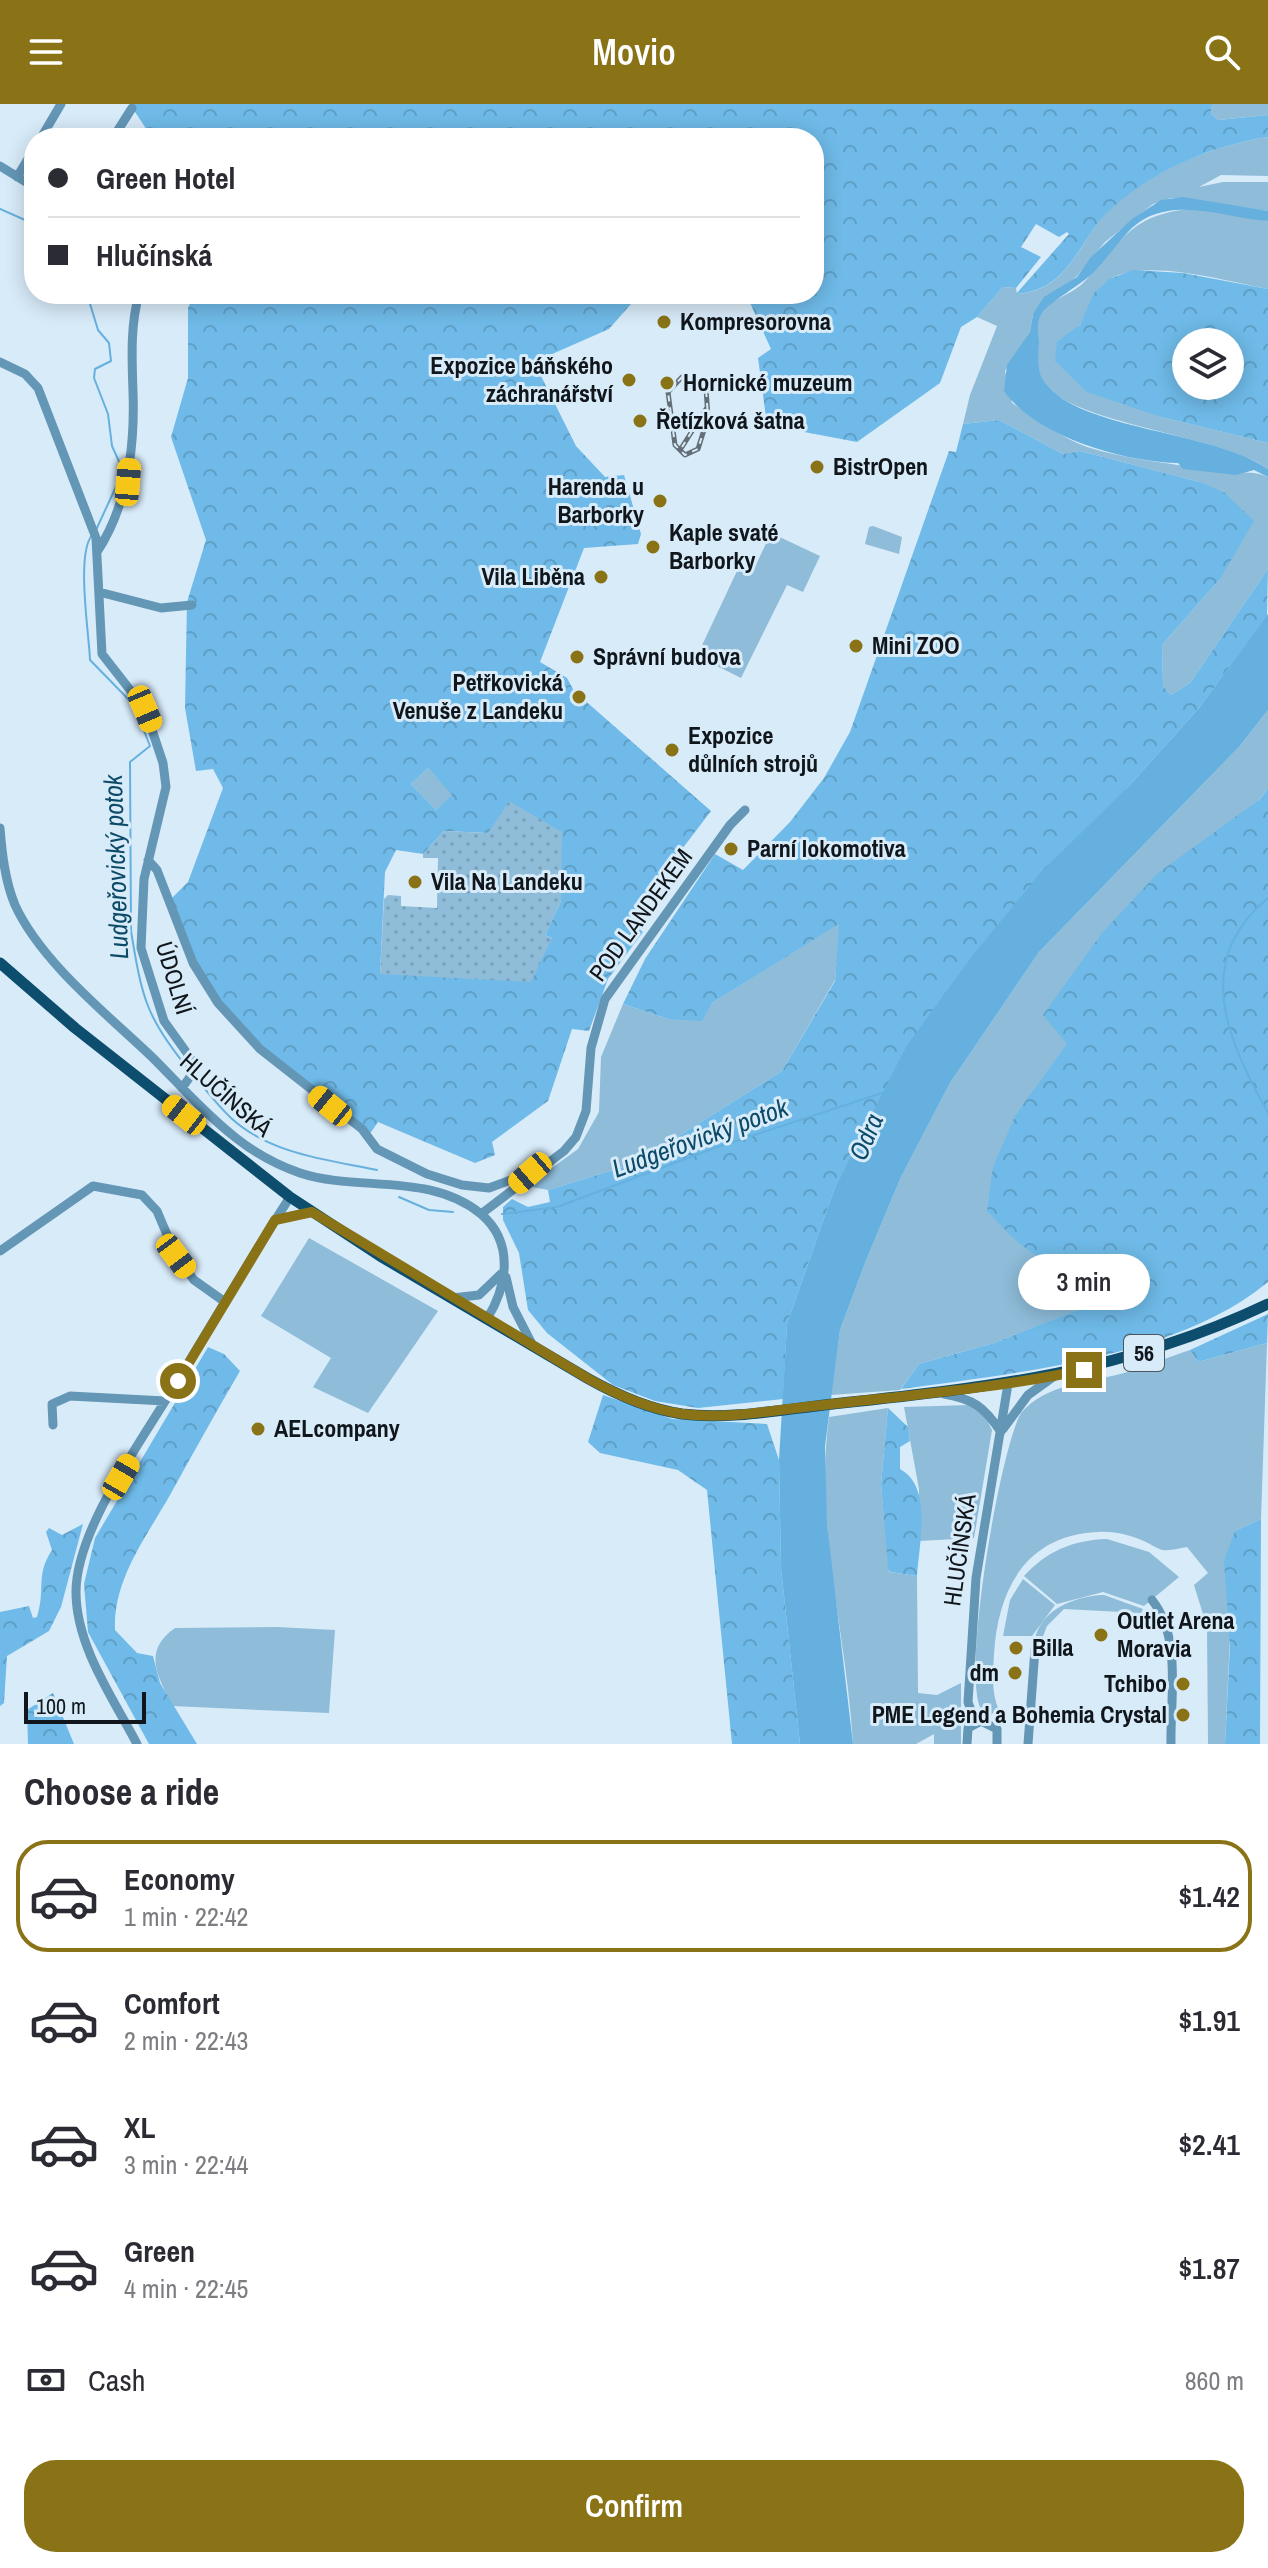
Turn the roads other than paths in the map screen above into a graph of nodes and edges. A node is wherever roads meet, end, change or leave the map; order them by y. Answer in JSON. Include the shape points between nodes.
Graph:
{"nodes":[{"id":1,"x":61,"y":104,"type":"edge"},
{"id":2,"x":132,"y":108,"type":"dead end"},
{"id":3,"x":47,"y":128,"type":"edge"},
{"id":4,"x":119,"y":128,"type":"edge"},
{"id":5,"x":24,"y":165,"type":"edge"},
{"id":6,"x":0,"y":166,"type":"edge"},
{"id":7,"x":17,"y":177,"type":"junction"},
{"id":8,"x":24,"y":181,"type":"edge"},
{"id":9,"x":137,"y":304,"type":"edge"},
{"id":10,"x":0,"y":362,"type":"edge"},
{"id":11,"x":97,"y":552,"type":"junction"},
{"id":12,"x":99,"y":592,"type":"junction"},
{"id":13,"x":192,"y":605,"type":"dead end"},
{"id":14,"x":745,"y":810,"type":"dead end"},
{"id":15,"x":0,"y":828,"type":"edge"},
{"id":16,"x":148,"y":860,"type":"junction"},
{"id":17,"x":0,"y":963,"type":"edge"},
{"id":18,"x":182,"y":1088,"type":"junction"},
{"id":19,"x":530,"y":1173,"type":"junction"},
{"id":20,"x":290,"y":1197,"type":"junction"},
{"id":21,"x":312,"y":1212,"type":"junction"},
{"id":22,"x":481,"y":1214,"type":"junction"},
{"id":23,"x":275,"y":1220,"type":"junction"},
{"id":24,"x":0,"y":1251,"type":"edge"},
{"id":25,"x":505,"y":1270,"type":"junction"},
{"id":26,"x":451,"y":1297,"type":"junction"},
{"id":27,"x":225,"y":1302,"type":"junction"},
{"id":28,"x":1268,"y":1304,"type":"edge"},
{"id":29,"x":487,"y":1319,"type":"junction"},
{"id":30,"x":534,"y":1347,"type":"junction"},
{"id":31,"x":1053,"y":1377,"type":"junction"},
{"id":32,"x":1008,"y":1384,"type":"junction"},
{"id":33,"x":937,"y":1393,"type":"junction"},
{"id":34,"x":165,"y":1401,"type":"junction"},
{"id":35,"x":53,"y":1425,"type":"dead end"},
{"id":36,"x":1001,"y":1432,"type":"junction"},
{"id":37,"x":1152,"y":1600,"type":"dead end"},
{"id":38,"x":1035,"y":1649,"type":"dead end"},
{"id":39,"x":975,"y":1722,"type":"junction"},
{"id":40,"x":137,"y":1744,"type":"edge"},
{"id":41,"x":967,"y":1744,"type":"edge"},
{"id":42,"x":997,"y":1744,"type":"edge"},
{"id":43,"x":1028,"y":1744,"type":"edge"},
{"id":44,"x":1171,"y":1744,"type":"edge"}],
"edges":[{"from":1,"to":3,"type":"street"},
{"from":2,"to":4,"type":"street"},
{"from":5,"to":7,"type":"street"},
{"from":6,"to":7,"type":"street"},
{"from":7,"to":8,"type":"street"},
{"from":9,"to":11,"type":"street","name":"ÚDOLNÍ","via":[[128,482]]},
{"from":10,"to":11,"type":"street","name":"ÚDOLNÍ","via":[[25,374],[38,388]]},
{"from":11,"to":12,"type":"street","name":"ÚDOLNÍ"},
{"from":12,"to":13,"type":"street","via":[[161,608]]},
{"from":12,"to":16,"type":"street","name":"ÚDOLNÍ","via":[[102,654],[145,709],[166,780]]},
{"from":14,"to":19,"type":"street","name":"POD LANDEKEM","via":[[613,984],[591,1048],[586,1111],[576,1137]]},
{"from":15,"to":18,"type":"street","name":"HLUČÍNSKÁ","via":[[9,888],[28,926],[77,984]]},
{"from":16,"to":18,"type":"street","name":"ÚDOLNÍ","via":[[142,957],[164,1021],[197,1067]]},
{"from":16,"to":19,"type":"street","name":"POD LANDEKEM","via":[[157,870],[193,963],[218,1003],[260,1049],[362,1129],[377,1149],[462,1185],[489,1188]]},
{"from":17,"to":20,"type":"main road","number":"56"},
{"from":18,"to":22,"type":"street","name":"HLUČÍNSKÁ","via":[[237,1139],[281,1165],[316,1177],[437,1192]]},
{"from":19,"to":22,"type":"street","name":"POD LANDEKEM"},
{"from":20,"to":21,"type":"main road","number":"56"},
{"from":20,"to":23,"type":"street"},
{"from":21,"to":23,"type":"street"},
{"from":21,"to":26,"type":"main road","number":"56"},
{"from":22,"to":25,"type":"street","via":[[500,1240]]},
{"from":23,"to":27,"type":"street"},
{"from":24,"to":27,"type":"street","via":[[93,1186],[142,1195],[157,1211],[176,1256],[194,1280]]},
{"from":25,"to":26,"type":"street","via":[[479,1295]]},
{"from":25,"to":29,"type":"street"},
{"from":25,"to":30,"type":"street","via":[[513,1307]]},
{"from":26,"to":29,"type":"main road","number":"56"},
{"from":27,"to":34,"type":"street"},
{"from":28,"to":31,"type":"main road","number":"56","via":[[1135,1356]]},
{"from":29,"to":30,"type":"main road","number":"56"},
{"from":30,"to":33,"type":"main road","number":"56","via":[[610,1391],[648,1407],[695,1415]]},
{"from":31,"to":32,"type":"main road","number":"56"},
{"from":31,"to":36,"type":"street","via":[[1028,1395]]},
{"from":32,"to":33,"type":"main road","number":"56"},
{"from":32,"to":36,"type":"street","name":"HLUČÍNSKÁ"},
{"from":33,"to":36,"type":"street","via":[[972,1399]]},
{"from":34,"to":35,"type":"street","via":[[70,1396],[52,1404]]},
{"from":34,"to":40,"type":"street","via":[[93,1526],[76,1587],[89,1648]]},
{"from":36,"to":39,"type":"street","name":"HLUČÍNSKÁ","via":[[974,1600],[968,1702]]},
{"from":37,"to":44,"type":"street","via":[[1170,1638]]},
{"from":38,"to":43,"type":"street"},
{"from":39,"to":41,"type":"street","name":"HLUČÍNSKÁ","via":[[967,1731]]},
{"from":39,"to":42,"type":"street","via":[[994,1726]]}]}
